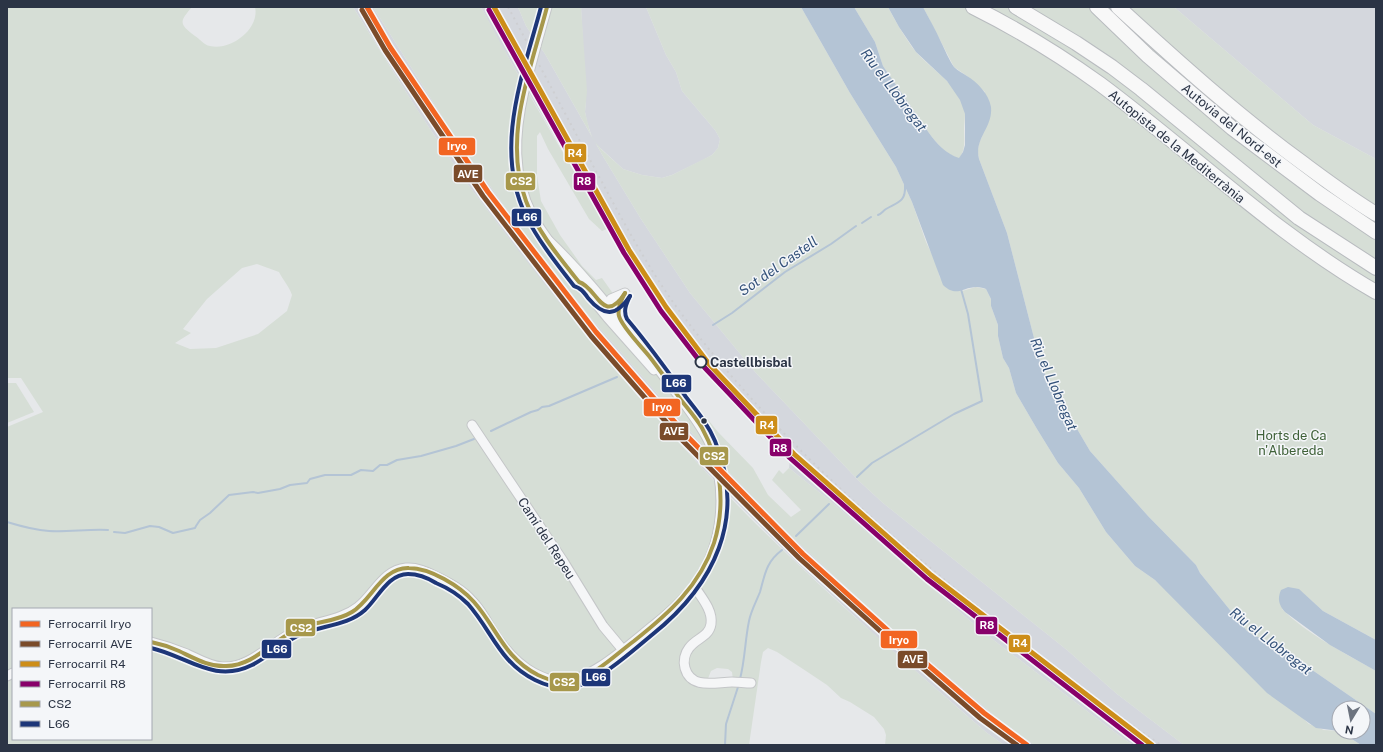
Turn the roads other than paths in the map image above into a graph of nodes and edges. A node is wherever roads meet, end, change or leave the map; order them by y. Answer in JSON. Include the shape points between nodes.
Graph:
{"nodes":[{"id":1,"x":547,"y":7,"type":"edge"},
{"id":2,"x":1016,"y":7,"type":"edge"},
{"id":3,"x":1098,"y":7,"type":"edge"},
{"id":4,"x":1118,"y":7,"type":"edge"},
{"id":5,"x":979,"y":10,"type":"edge"},
{"id":6,"x":1376,"y":214,"type":"edge"},
{"id":7,"x":1376,"y":232,"type":"edge"},
{"id":8,"x":547,"y":239,"type":"junction"},
{"id":9,"x":1376,"y":268,"type":"edge"},
{"id":10,"x":579,"y":282,"type":"junction"},
{"id":11,"x":1376,"y":292,"type":"edge"},
{"id":12,"x":610,"y":303,"type":"junction"},
{"id":13,"x":620,"y":320,"type":"junction"},
{"id":14,"x":621,"y":334,"type":"junction"},
{"id":15,"x":673,"y":389,"type":"junction"},
{"id":16,"x":472,"y":425,"type":"dead end"},
{"id":17,"x":694,"y":586,"type":"junction"},
{"id":18,"x":152,"y":642,"type":"edge"},
{"id":19,"x":623,"y":650,"type":"junction"},
{"id":20,"x":747,"y":683,"type":"dead end"}],
"edges":[{"from":1,"to":8,"type":"street","bridge":true,"via":[[524,92],[517,129],[516,153],[522,190],[532,215]]},
{"from":2,"to":9,"type":"highway","name":"Autopista de la Mediterrània","via":[[1112,67],[1299,218]]},
{"from":3,"to":7,"type":"highway","name":"Autovia del Nord-est","via":[[1148,56],[1232,128]]},
{"from":4,"to":6,"type":"highway","name":"Autovia del Nord-est","via":[[1243,118],[1327,182]]},
{"from":5,"to":11,"type":"highway","name":"Autopista de la Mediterrània","via":[[1039,44],[1099,84],[1287,234],[1332,266]]},
{"from":8,"to":10,"type":"street"},
{"from":8,"to":12,"type":"street"},
{"from":10,"to":12,"type":"street","via":[[583,283],[602,304]]},
{"from":10,"to":14,"type":"street"},
{"from":12,"to":13,"type":"street"},
{"from":12,"to":13,"type":"street","via":[[614,307],[621,301]]},
{"from":12,"to":14,"type":"street","via":[[611,315],[621,327]]},
{"from":13,"to":15,"type":"street"},
{"from":14,"to":15,"type":"street"},
{"from":15,"to":17,"type":"street","via":[[701,426],[710,444],[721,498],[719,527],[710,555]]},
{"from":16,"to":19,"type":"street","name":"Camí del Repeu","via":[[603,626]]},
{"from":17,"to":19,"type":"street","via":[[664,617]]},
{"from":17,"to":20,"type":"street","via":[[709,611],[711,625],[705,636],[689,647],[684,660],[688,676],[704,684]]},
{"from":18,"to":19,"type":"street","via":[[214,665],[232,666],[253,658],[288,634],[350,612],[394,571],[415,568],[463,592],[473,601],[499,641],[517,662],[549,680],[571,681],[586,675]]}]}
